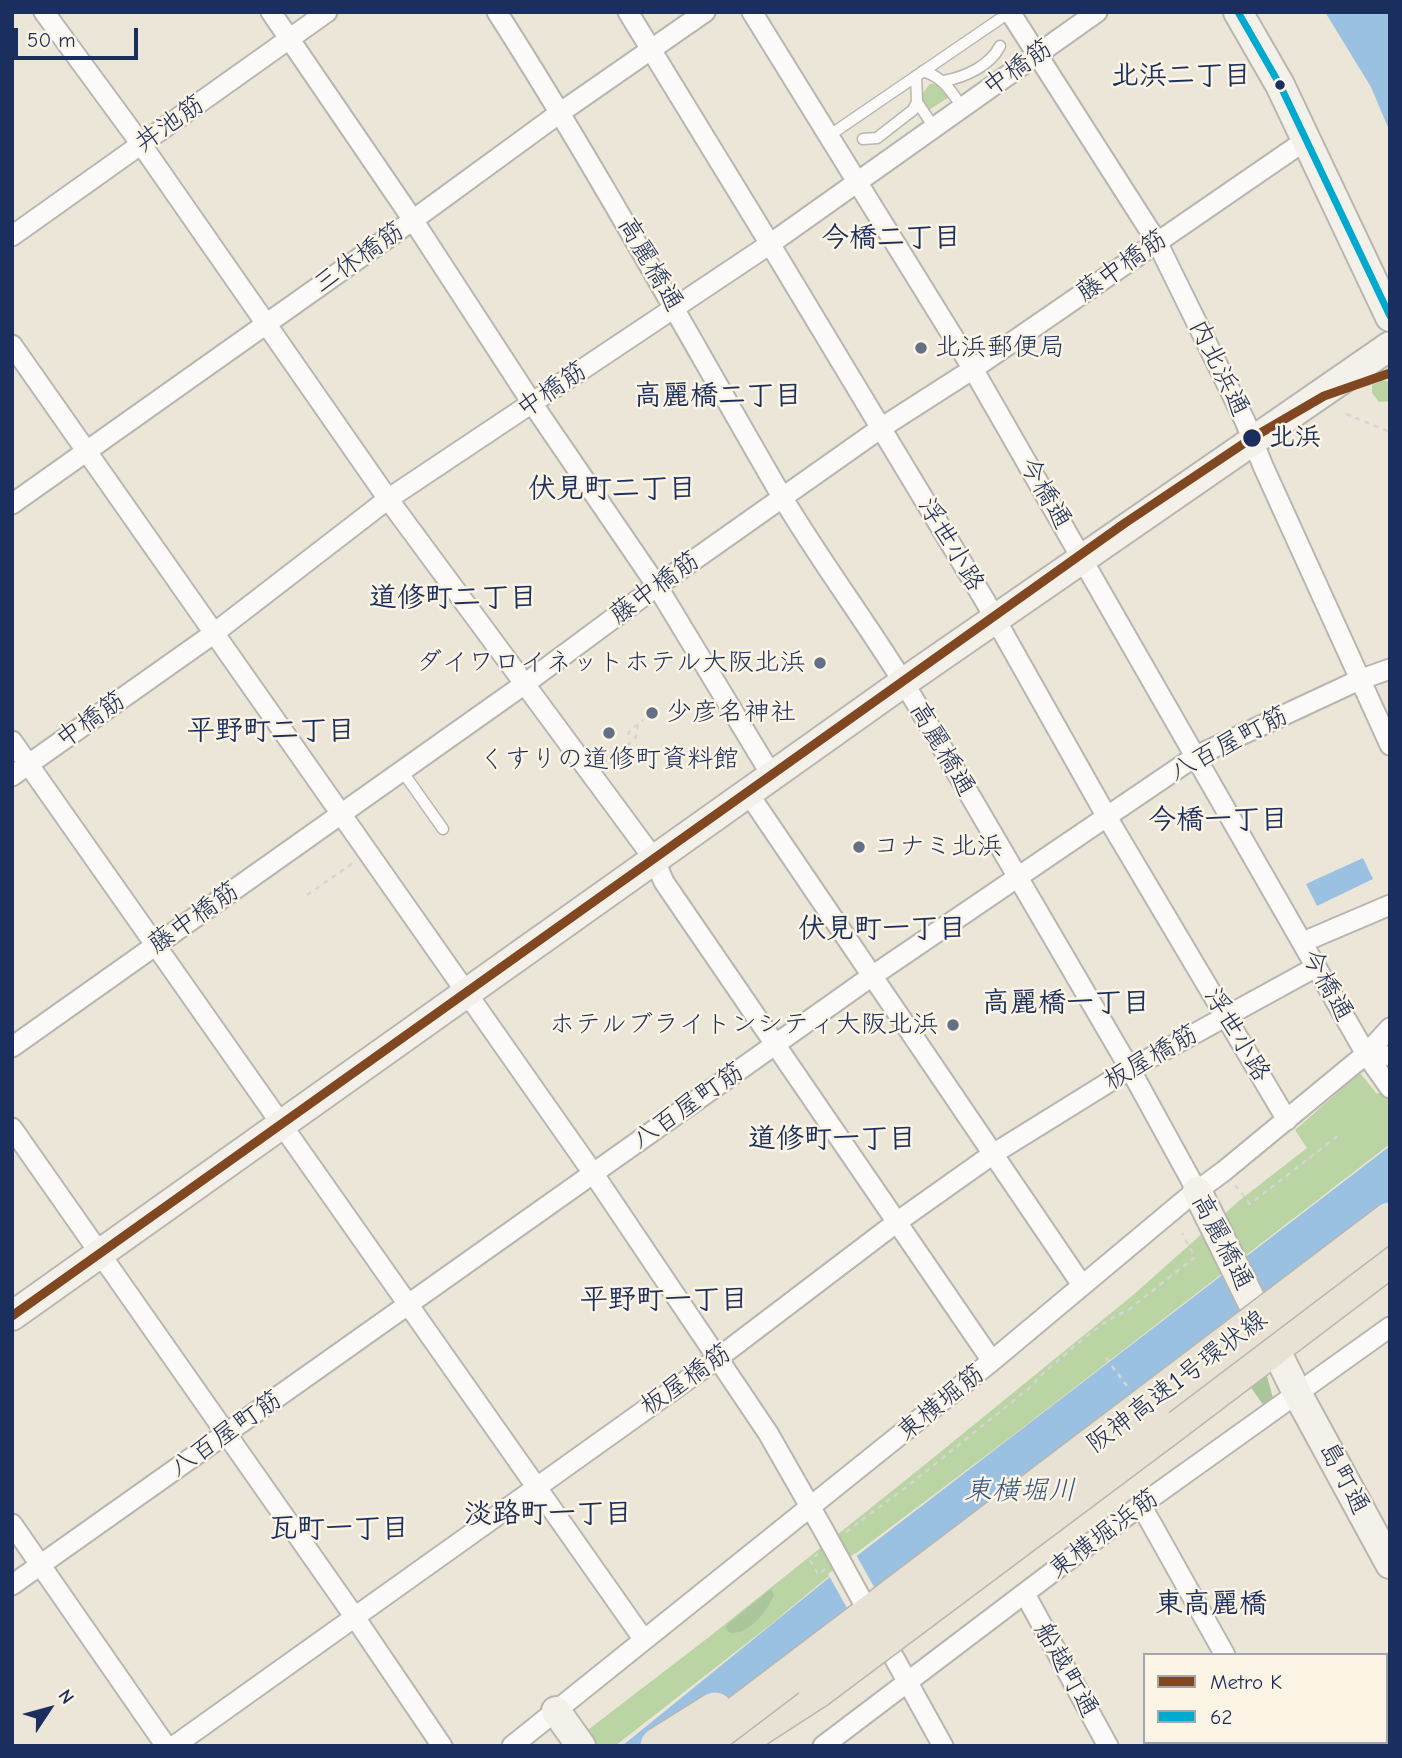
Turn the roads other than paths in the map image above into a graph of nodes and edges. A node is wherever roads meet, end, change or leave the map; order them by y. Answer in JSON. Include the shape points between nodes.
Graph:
{"nodes":[{"id":1,"x":44,"y":12,"type":"edge"},
{"id":2,"x":271,"y":12,"type":"edge"},
{"id":3,"x":327,"y":12,"type":"edge"},
{"id":4,"x":497,"y":12,"type":"edge"},
{"id":5,"x":628,"y":12,"type":"edge"},
{"id":6,"x":705,"y":12,"type":"edge"},
{"id":7,"x":752,"y":12,"type":"edge"},
{"id":8,"x":1010,"y":12,"type":"edge"},
{"id":9,"x":1097,"y":12,"type":"edge"},
{"id":10,"x":1238,"y":12,"type":"edge"},
{"id":11,"x":289,"y":39,"type":"junction"},
{"id":12,"x":1000,"y":46,"type":"dead end"},
{"id":13,"x":652,"y":50,"type":"junction"},
{"id":14,"x":1037,"y":55,"type":"junction"},
{"id":15,"x":920,"y":73,"type":"junction"},
{"id":16,"x":944,"y":81,"type":"junction"},
{"id":17,"x":917,"y":102,"type":"junction"},
{"id":18,"x":962,"y":107,"type":"junction"},
{"id":19,"x":561,"y":111,"type":"junction"},
{"id":20,"x":934,"y":127,"type":"junction"},
{"id":21,"x":830,"y":135,"type":"junction"},
{"id":22,"x":863,"y":139,"type":"dead end"},
{"id":23,"x":1306,"y":140,"type":"junction"},
{"id":24,"x":141,"y":144,"type":"junction"},
{"id":25,"x":858,"y":181,"type":"junction"},
{"id":26,"x":414,"y":220,"type":"junction"},
{"id":27,"x":12,"y":236,"type":"edge"},
{"id":28,"x":1157,"y":242,"type":"junction"},
{"id":29,"x":770,"y":244,"type":"junction"},
{"id":30,"x":676,"y":308,"type":"junction"},
{"id":31,"x":1390,"y":317,"type":"edge"},
{"id":32,"x":266,"y":322,"type":"junction"},
{"id":33,"x":12,"y":345,"type":"edge"},
{"id":34,"x":1390,"y":346,"type":"edge"},
{"id":35,"x":973,"y":369,"type":"junction"},
{"id":36,"x":532,"y":403,"type":"junction"},
{"id":37,"x":881,"y":428,"type":"junction"},
{"id":38,"x":1253,"y":441,"type":"junction"},
{"id":39,"x":88,"y":452,"type":"junction"},
{"id":40,"x":783,"y":498,"type":"junction"},
{"id":41,"x":388,"y":499,"type":"junction"},
{"id":42,"x":12,"y":504,"type":"edge"},
{"id":43,"x":1084,"y":559,"type":"junction"},
{"id":44,"x":657,"y":586,"type":"junction"},
{"id":45,"x":995,"y":620,"type":"junction"},
{"id":46,"x":213,"y":634,"type":"junction"},
{"id":47,"x":1390,"y":669,"type":"edge"},
{"id":48,"x":1359,"y":680,"type":"junction"},
{"id":49,"x":526,"y":682,"type":"junction"},
{"id":50,"x":904,"y":682,"type":"junction"},
{"id":51,"x":12,"y":741,"type":"edge"},
{"id":52,"x":1390,"y":745,"type":"edge"},
{"id":53,"x":1196,"y":756,"type":"junction"},
{"id":54,"x":20,"y":770,"type":"edge"},
{"id":55,"x":402,"y":771,"type":"junction"},
{"id":56,"x":772,"y":776,"type":"junction"},
{"id":57,"x":748,"y":793,"type":"junction"},
{"id":58,"x":340,"y":815,"type":"junction"},
{"id":59,"x":1107,"y":817,"type":"junction"},
{"id":60,"x":443,"y":829,"type":"dead end"},
{"id":61,"x":654,"y":859,"type":"junction"},
{"id":62,"x":1016,"y":878,"type":"junction"},
{"id":63,"x":1390,"y":905,"type":"edge"},
{"id":64,"x":1303,"y":942,"type":"junction"},
{"id":65,"x":156,"y":945,"type":"junction"},
{"id":66,"x":1316,"y":967,"type":"junction"},
{"id":67,"x":872,"y":976,"type":"junction"},
{"id":68,"x":467,"y":993,"type":"junction"},
{"id":69,"x":1225,"y":1015,"type":"junction"},
{"id":70,"x":1390,"y":1028,"type":"edge"},
{"id":71,"x":775,"y":1045,"type":"junction"},
{"id":72,"x":12,"y":1047,"type":"edge"},
{"id":73,"x":1366,"y":1054,"type":"junction"},
{"id":74,"x":1390,"y":1056,"type":"edge"},
{"id":75,"x":1130,"y":1069,"type":"junction"},
{"id":76,"x":1390,"y":1088,"type":"edge"},
{"id":77,"x":1287,"y":1120,"type":"junction"},
{"id":78,"x":283,"y":1123,"type":"junction"},
{"id":79,"x":12,"y":1128,"type":"edge"},
{"id":80,"x":993,"y":1154,"type":"junction"},
{"id":81,"x":593,"y":1173,"type":"junction"},
{"id":82,"x":1199,"y":1196,"type":"junction"},
{"id":83,"x":1390,"y":1221,"type":"edge"},
{"id":84,"x":897,"y":1222,"type":"junction"},
{"id":85,"x":100,"y":1254,"type":"junction"},
{"id":86,"x":1390,"y":1258,"type":"edge"},
{"id":87,"x":1082,"y":1285,"type":"junction"},
{"id":88,"x":408,"y":1304,"type":"junction"},
{"id":89,"x":12,"y":1317,"type":"edge"},
{"id":90,"x":1387,"y":1336,"type":"edge"},
{"id":91,"x":1278,"y":1352,"type":"junction"},
{"id":92,"x":718,"y":1359,"type":"junction"},
{"id":93,"x":992,"y":1361,"type":"junction"},
{"id":94,"x":1297,"y":1392,"type":"junction"},
{"id":95,"x":226,"y":1435,"type":"junction"},
{"id":96,"x":536,"y":1486,"type":"junction"},
{"id":97,"x":1141,"y":1505,"type":"junction"},
{"id":98,"x":811,"y":1508,"type":"junction"},
{"id":99,"x":12,"y":1524,"type":"edge"},
{"id":100,"x":1390,"y":1564,"type":"edge"},
{"id":101,"x":41,"y":1565,"type":"junction"},
{"id":102,"x":12,"y":1586,"type":"edge"},
{"id":103,"x":1025,"y":1594,"type":"junction"},
{"id":104,"x":890,"y":1599,"type":"junction"},
{"id":105,"x":354,"y":1616,"type":"junction"},
{"id":106,"x":644,"y":1640,"type":"junction"},
{"id":107,"x":1224,"y":1653,"type":"edge"},
{"id":108,"x":908,"y":1681,"type":"junction"},
{"id":109,"x":556,"y":1711,"type":"junction"},
{"id":110,"x":578,"y":1741,"type":"edge"},
{"id":111,"x":166,"y":1746,"type":"edge"},
{"id":112,"x":174,"y":1746,"type":"edge"},
{"id":113,"x":442,"y":1746,"type":"edge"},
{"id":114,"x":512,"y":1746,"type":"edge"},
{"id":115,"x":659,"y":1746,"type":"edge"},
{"id":116,"x":697,"y":1746,"type":"edge"},
{"id":117,"x":729,"y":1746,"type":"edge"},
{"id":118,"x":823,"y":1746,"type":"edge"},
{"id":119,"x":943,"y":1746,"type":"edge"},
{"id":120,"x":1108,"y":1746,"type":"edge"}],
"edges":[{"from":1,"to":24,"type":"street"},
{"from":2,"to":11,"type":"street"},
{"from":3,"to":11,"type":"street","name":"丼池筋"},
{"from":4,"to":19,"type":"street","name":"高麗橋通"},
{"from":5,"to":13,"type":"street","name":"浮世小路"},
{"from":6,"to":13,"type":"street","name":"三休橋筋"},
{"from":7,"to":21,"type":"street","name":"今橋通"},
{"from":8,"to":14,"type":"street","name":"内北浜通"},
{"from":8,"to":15,"type":"lane"},
{"from":9,"to":14,"type":"street","name":"中橋筋"},
{"from":10,"to":23,"type":"main road"},
{"from":11,"to":24,"type":"street","name":"丼池筋"},
{"from":11,"to":26,"type":"street"},
{"from":12,"to":16,"type":"lane","via":[[996,55],[961,78]]},
{"from":13,"to":19,"type":"street","name":"三休橋筋"},
{"from":13,"to":29,"type":"street","name":"浮世小路"},
{"from":14,"to":18,"type":"street","name":"中橋筋"},
{"from":14,"to":28,"type":"street","name":"内北浜通"},
{"from":15,"to":16,"type":"lane"},
{"from":15,"to":17,"type":"lane"},
{"from":15,"to":21,"type":"lane"},
{"from":16,"to":18,"type":"lane"},
{"from":17,"to":20,"type":"lane"},
{"from":17,"to":22,"type":"lane","via":[[877,138]]},
{"from":18,"to":20,"type":"street","name":"中橋筋"},
{"from":19,"to":26,"type":"street","name":"三休橋筋"},
{"from":19,"to":30,"type":"street","name":"高麗橋通"},
{"from":20,"to":25,"type":"street","name":"中橋筋"},
{"from":21,"to":25,"type":"street","name":"今橋通"},
{"from":23,"to":28,"type":"street","name":"藤中橋筋"},
{"from":23,"to":31,"type":"main road"},
{"from":24,"to":27,"type":"street","name":"丼池筋"},
{"from":24,"to":32,"type":"street"},
{"from":25,"to":29,"type":"street","name":"中橋筋"},
{"from":25,"to":35,"type":"street","name":"今橋通"},
{"from":26,"to":32,"type":"street","name":"三休橋筋"},
{"from":26,"to":36,"type":"street"},
{"from":28,"to":35,"type":"street","name":"藤中橋筋"},
{"from":28,"to":38,"type":"street","name":"内北浜通"},
{"from":29,"to":30,"type":"street","name":"中橋筋"},
{"from":29,"to":37,"type":"street","name":"浮世小路"},
{"from":30,"to":36,"type":"street","name":"中橋筋"},
{"from":30,"to":40,"type":"street","name":"高麗橋通"},
{"from":32,"to":39,"type":"street","name":"三休橋筋"},
{"from":32,"to":41,"type":"street"},
{"from":33,"to":39,"type":"street"},
{"from":34,"to":38,"type":"main road"},
{"from":35,"to":37,"type":"street","name":"藤中橋筋"},
{"from":35,"to":43,"type":"street","name":"今橋通"},
{"from":36,"to":41,"type":"street","name":"中橋筋"},
{"from":36,"to":44,"type":"street"},
{"from":37,"to":40,"type":"street","name":"藤中橋筋"},
{"from":37,"to":45,"type":"street","name":"浮世小路"},
{"from":38,"to":43,"type":"main road"},
{"from":38,"to":48,"type":"street","name":"内北浜通"},
{"from":39,"to":42,"type":"street","name":"三休橋筋"},
{"from":39,"to":46,"type":"street"},
{"from":40,"to":44,"type":"street","name":"藤中橋筋"},
{"from":40,"to":50,"type":"street","name":"高麗橋通"},
{"from":41,"to":46,"type":"street","name":"中橋筋"},
{"from":41,"to":49,"type":"street"},
{"from":43,"to":45,"type":"main road"},
{"from":43,"to":53,"type":"street","name":"今橋通"},
{"from":44,"to":49,"type":"street","name":"藤中橋筋"},
{"from":44,"to":56,"type":"street"},
{"from":45,"to":50,"type":"main road"},
{"from":45,"to":59,"type":"street","name":"浮世小路"},
{"from":46,"to":54,"type":"street","name":"中橋筋"},
{"from":46,"to":58,"type":"street"},
{"from":47,"to":48,"type":"street","name":"八百屋町筋"},
{"from":48,"to":52,"type":"street","name":"内北浜通"},
{"from":48,"to":53,"type":"street","name":"八百屋町筋"},
{"from":49,"to":55,"type":"street","name":"藤中橋筋"},
{"from":49,"to":61,"type":"street"},
{"from":50,"to":56,"type":"main road"},
{"from":50,"to":62,"type":"street","name":"高麗橋通"},
{"from":51,"to":54,"type":"street"},
{"from":53,"to":59,"type":"street","name":"八百屋町筋"},
{"from":53,"to":64,"type":"street","name":"今橋通"},
{"from":54,"to":65,"type":"street"},
{"from":55,"to":58,"type":"street","name":"藤中橋筋"},
{"from":55,"to":60,"type":"lane"},
{"from":56,"to":57,"type":"main road"},
{"from":57,"to":61,"type":"main road"},
{"from":57,"to":67,"type":"street"},
{"from":58,"to":65,"type":"street","name":"藤中橋筋"},
{"from":58,"to":68,"type":"street"},
{"from":59,"to":62,"type":"street","name":"八百屋町筋"},
{"from":59,"to":69,"type":"street","name":"浮世小路"},
{"from":61,"to":68,"type":"main road"},
{"from":61,"to":71,"type":"street","via":[[664,882]]},
{"from":62,"to":67,"type":"street","name":"八百屋町筋"},
{"from":62,"to":75,"type":"street","name":"高麗橋通"},
{"from":63,"to":64,"type":"street"},
{"from":64,"to":66,"type":"street","name":"今橋通"},
{"from":65,"to":72,"type":"street","name":"藤中橋筋"},
{"from":65,"to":78,"type":"street"},
{"from":66,"to":69,"type":"street","name":"板屋橋筋"},
{"from":66,"to":73,"type":"street","name":"今橋通"},
{"from":67,"to":71,"type":"street","name":"八百屋町筋"},
{"from":67,"to":80,"type":"street"},
{"from":68,"to":78,"type":"main road"},
{"from":68,"to":81,"type":"street"},
{"from":69,"to":75,"type":"street","name":"板屋橋筋"},
{"from":69,"to":77,"type":"street","name":"浮世小路"},
{"from":70,"to":73,"type":"street","name":"東横堀筋"},
{"from":71,"to":81,"type":"street","name":"八百屋町筋"},
{"from":71,"to":84,"type":"street"},
{"from":73,"to":74,"type":"street"},
{"from":73,"to":76,"type":"street","name":"今橋通"},
{"from":73,"to":77,"type":"street","name":"東横堀筋"},
{"from":75,"to":80,"type":"street","name":"板屋橋筋"},
{"from":75,"to":82,"type":"street","name":"高麗橋通"},
{"from":77,"to":82,"type":"street","name":"東横堀筋"},
{"from":78,"to":85,"type":"main road"},
{"from":78,"to":88,"type":"street"},
{"from":79,"to":85,"type":"street"},
{"from":80,"to":84,"type":"street","name":"板屋橋筋"},
{"from":80,"to":87,"type":"street"},
{"from":81,"to":88,"type":"street","name":"八百屋町筋"},
{"from":81,"to":92,"type":"street"},
{"from":82,"to":87,"type":"street","name":"東横堀筋"},
{"from":82,"to":91,"type":"main road","name":"高麗橋通"},
{"from":83,"to":104,"type":"highway","name":"阪神高速1号環状線","bridge":true},
{"from":84,"to":92,"type":"street","name":"板屋橋筋"},
{"from":84,"to":93,"type":"street"},
{"from":85,"to":89,"type":"main road"},
{"from":85,"to":95,"type":"street"},
{"from":86,"to":91,"type":"highway"},
{"from":87,"to":93,"type":"street","name":"東横堀筋"},
{"from":88,"to":95,"type":"street","name":"八百屋町筋"},
{"from":88,"to":96,"type":"street"},
{"from":90,"to":94,"type":"street","name":"東横堀浜筋"},
{"from":91,"to":94,"type":"main road","name":"高麗橋通"},
{"from":91,"to":117,"type":"highway","bridge":true,"via":[[817,1689]]},
{"from":92,"to":96,"type":"street","name":"板屋橋筋"},
{"from":92,"to":98,"type":"street"},
{"from":93,"to":98,"type":"street","name":"東横堀筋"},
{"from":94,"to":97,"type":"street","name":"東横堀浜筋"},
{"from":94,"to":100,"type":"main road","name":"島町通"},
{"from":95,"to":101,"type":"street","name":"八百屋町筋"},
{"from":95,"to":105,"type":"street"},
{"from":96,"to":105,"type":"street","name":"板屋橋筋"},
{"from":96,"to":106,"type":"street"},
{"from":97,"to":103,"type":"street","name":"東横堀浜筋"},
{"from":97,"to":107,"type":"street"},
{"from":98,"to":106,"type":"street","name":"東横堀筋"},
{"from":98,"to":108,"type":"street","bridge":true,"via":[[831,1535]]},
{"from":99,"to":101,"type":"street"},
{"from":101,"to":102,"type":"street","name":"八百屋町筋"},
{"from":101,"to":111,"type":"street"},
{"from":103,"to":108,"type":"street","name":"東横堀浜筋"},
{"from":103,"to":120,"type":"street","name":"船越町通"},
{"from":104,"to":115,"type":"highway","bridge":true},
{"from":104,"to":116,"type":"highway","name":"阪神高速1号環状線","bridge":true},
{"from":105,"to":112,"type":"street","name":"板屋橋筋"},
{"from":105,"to":113,"type":"street"},
{"from":106,"to":109,"type":"street","name":"東横堀筋"},
{"from":108,"to":118,"type":"street","name":"東横堀浜筋"},
{"from":108,"to":119,"type":"street"},
{"from":109,"to":110,"type":"main road"},
{"from":109,"to":114,"type":"street","name":"東横堀筋"}]}
